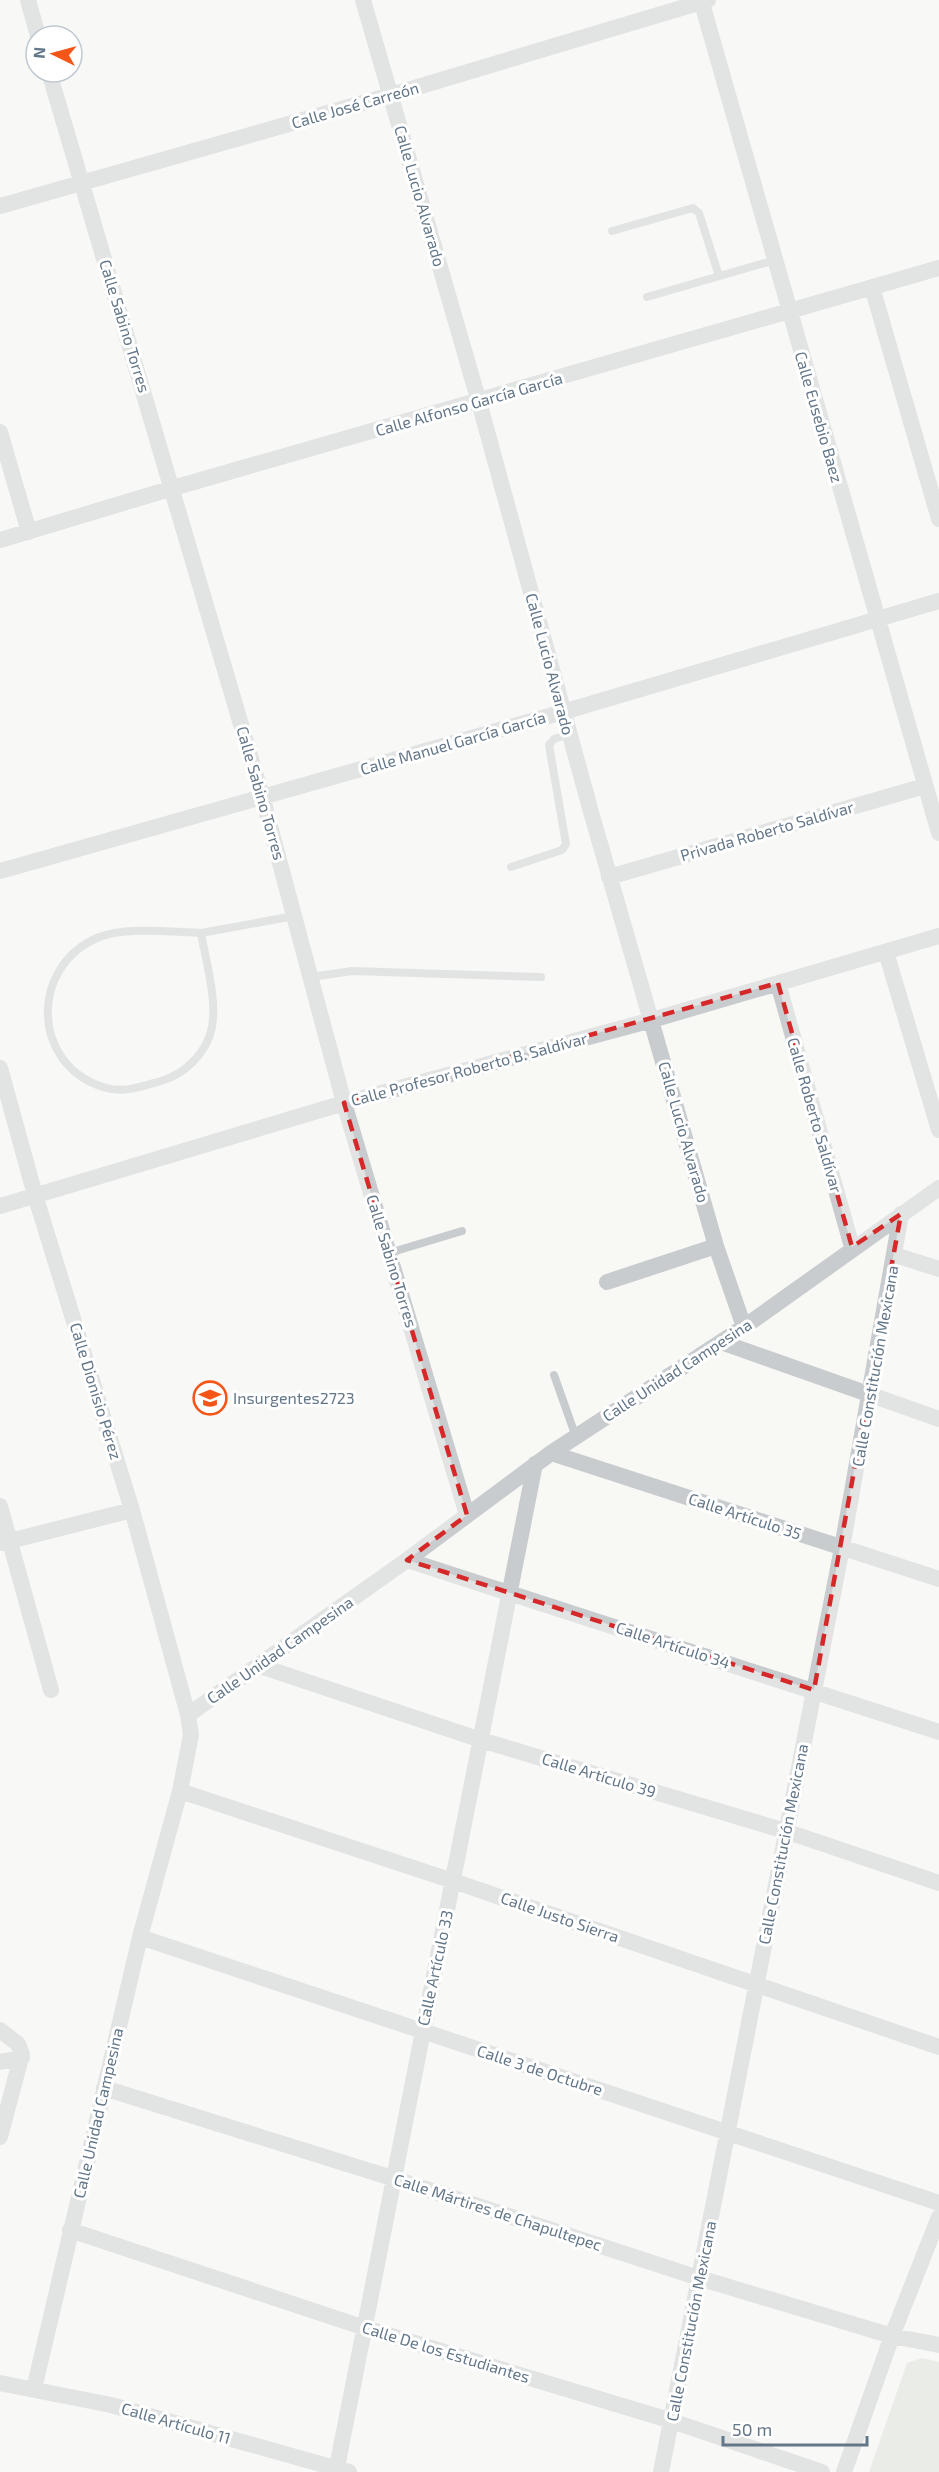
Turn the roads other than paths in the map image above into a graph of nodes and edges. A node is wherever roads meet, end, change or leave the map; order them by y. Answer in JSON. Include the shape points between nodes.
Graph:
{"nodes":[{"id":1,"x":28,"y":0,"type":"edge"},
{"id":2,"x":363,"y":0,"type":"edge"},
{"id":3,"x":704,"y":1,"type":"edge"},
{"id":4,"x":35,"y":24,"type":"edge"},
{"id":5,"x":52,"y":84,"type":"edge"},
{"id":6,"x":391,"y":95,"type":"junction"},
{"id":7,"x":81,"y":182,"type":"junction"},
{"id":8,"x":0,"y":206,"type":"edge"},
{"id":9,"x":612,"y":231,"type":"dead end"},
{"id":10,"x":775,"y":260,"type":"junction"},
{"id":11,"x":939,"y":268,"type":"edge"},
{"id":12,"x":719,"y":276,"type":"junction"},
{"id":13,"x":872,"y":288,"type":"junction"},
{"id":14,"x":646,"y":297,"type":"dead end"},
{"id":15,"x":790,"y":312,"type":"junction"},
{"id":16,"x":479,"y":402,"type":"junction"},
{"id":17,"x":0,"y":432,"type":"edge"},
{"id":18,"x":173,"y":488,"type":"junction"},
{"id":19,"x":939,"y":519,"type":"edge"},
{"id":20,"x":29,"y":532,"type":"junction"},
{"id":21,"x":0,"y":540,"type":"edge"},
{"id":22,"x":939,"y":601,"type":"edge"},
{"id":23,"x":876,"y":620,"type":"junction"},
{"id":24,"x":563,"y":712,"type":"junction"},
{"id":25,"x":569,"y":734,"type":"junction"},
{"id":26,"x":926,"y":786,"type":"junction"},
{"id":27,"x":262,"y":796,"type":"junction"},
{"id":28,"x":939,"y":833,"type":"edge"},
{"id":29,"x":511,"y":867,"type":"dead end"},
{"id":30,"x":0,"y":871,"type":"edge"},
{"id":31,"x":609,"y":877,"type":"junction"},
{"id":32,"x":294,"y":916,"type":"junction"},
{"id":33,"x":201,"y":933,"type":"junction"},
{"id":34,"x":939,"y":936,"type":"edge"},
{"id":35,"x":886,"y":952,"type":"junction"},
{"id":36,"x":311,"y":977,"type":"junction"},
{"id":37,"x":541,"y":977,"type":"dead end"},
{"id":38,"x":778,"y":983,"type":"junction"},
{"id":39,"x":652,"y":1020,"type":"junction"},
{"id":40,"x":0,"y":1068,"type":"edge"},
{"id":41,"x":344,"y":1103,"type":"junction"},
{"id":42,"x":939,"y":1130,"type":"edge"},
{"id":43,"x":939,"y":1188,"type":"edge"},
{"id":44,"x":35,"y":1196,"type":"junction"},
{"id":45,"x":0,"y":1206,"type":"edge"},
{"id":46,"x":901,"y":1214,"type":"junction"},
{"id":47,"x":462,"y":1231,"type":"dead end"},
{"id":48,"x":717,"y":1246,"type":"junction"},
{"id":49,"x":852,"y":1247,"type":"junction"},
{"id":50,"x":389,"y":1253,"type":"junction"},
{"id":51,"x":895,"y":1255,"type":"junction"},
{"id":52,"x":939,"y":1269,"type":"edge"},
{"id":53,"x":607,"y":1282,"type":"dead end"},
{"id":54,"x":744,"y":1327,"type":"junction"},
{"id":55,"x":721,"y":1342,"type":"junction"},
{"id":56,"x":554,"y":1375,"type":"dead end"},
{"id":57,"x":871,"y":1396,"type":"junction"},
{"id":58,"x":939,"y":1419,"type":"edge"},
{"id":59,"x":576,"y":1437,"type":"junction"},
{"id":60,"x":551,"y":1453,"type":"junction"},
{"id":61,"x":535,"y":1464,"type":"junction"},
{"id":62,"x":0,"y":1506,"type":"edge"},
{"id":63,"x":132,"y":1510,"type":"junction"},
{"id":64,"x":467,"y":1515,"type":"junction"},
{"id":65,"x":5,"y":1542,"type":"edge"},
{"id":66,"x":842,"y":1548,"type":"junction"},
{"id":67,"x":407,"y":1560,"type":"junction"},
{"id":68,"x":939,"y":1579,"type":"edge"},
{"id":69,"x":510,"y":1593,"type":"junction"},
{"id":70,"x":260,"y":1666,"type":"junction"},
{"id":71,"x":51,"y":1690,"type":"dead end"},
{"id":72,"x":814,"y":1690,"type":"junction"},
{"id":73,"x":188,"y":1715,"type":"junction"},
{"id":74,"x":939,"y":1732,"type":"edge"},
{"id":75,"x":481,"y":1740,"type":"junction"},
{"id":76,"x":180,"y":1791,"type":"junction"},
{"id":77,"x":785,"y":1831,"type":"junction"},
{"id":78,"x":453,"y":1881,"type":"junction"},
{"id":79,"x":939,"y":1883,"type":"edge"},
{"id":80,"x":140,"y":1937,"type":"junction"},
{"id":81,"x":756,"y":1984,"type":"junction"},
{"id":82,"x":0,"y":2030,"type":"edge"},
{"id":83,"x":422,"y":2031,"type":"junction"},
{"id":84,"x":939,"y":2047,"type":"edge"},
{"id":85,"x":22,"y":2058,"type":"junction"},
{"id":86,"x":0,"y":2062,"type":"edge"},
{"id":87,"x":104,"y":2088,"type":"junction"},
{"id":88,"x":727,"y":2132,"type":"junction"},
{"id":89,"x":0,"y":2138,"type":"edge"},
{"id":90,"x":392,"y":2178,"type":"junction"},
{"id":91,"x":939,"y":2203,"type":"edge"},
{"id":92,"x":939,"y":2217,"type":"edge"},
{"id":93,"x":70,"y":2230,"type":"junction"},
{"id":94,"x":699,"y":2278,"type":"junction"},
{"id":95,"x":362,"y":2327,"type":"junction"},
{"id":96,"x":892,"y":2336,"type":"junction"},
{"id":97,"x":939,"y":2345,"type":"edge"},
{"id":98,"x":0,"y":2383,"type":"edge"},
{"id":99,"x":34,"y":2389,"type":"junction"},
{"id":100,"x":672,"y":2421,"type":"junction"},
{"id":101,"x":340,"y":2471,"type":"edge"},
{"id":102,"x":661,"y":2472,"type":"edge"},
{"id":103,"x":822,"y":2472,"type":"edge"},
{"id":104,"x":844,"y":2472,"type":"edge"}],
"edges":[{"from":1,"to":4,"type":"street"},
{"from":2,"to":6,"type":"street","name":"Calle Lucio Alvarado"},
{"from":3,"to":6,"type":"street","name":"Calle José Carreón"},
{"from":3,"to":10,"type":"street","name":"Calle Eusebio Baez"},
{"from":5,"to":7,"type":"street","name":"Calle Sabino Torres"},
{"from":6,"to":7,"type":"street","name":"Calle José Carreón"},
{"from":6,"to":16,"type":"street","name":"Calle Lucio Alvarado"},
{"from":7,"to":8,"type":"street","name":"Calle José Carreón"},
{"from":7,"to":18,"type":"street","name":"Calle Sabino Torres"},
{"from":9,"to":12,"type":"lane","via":[[693,208],[699,213]]},
{"from":10,"to":12,"type":"lane"},
{"from":10,"to":15,"type":"street","name":"Calle Eusebio Baez"},
{"from":11,"to":13,"type":"street","name":"Calle Alfonso García García"},
{"from":12,"to":14,"type":"lane"},
{"from":13,"to":15,"type":"street","name":"Calle Alfonso García García"},
{"from":13,"to":19,"type":"street"},
{"from":15,"to":16,"type":"street","name":"Calle Alfonso García García"},
{"from":15,"to":23,"type":"street","name":"Calle Eusebio Baez"},
{"from":16,"to":18,"type":"street","name":"Calle Alfonso García García"},
{"from":16,"to":24,"type":"street","name":"Calle Lucio Alvarado"},
{"from":17,"to":20,"type":"street"},
{"from":18,"to":20,"type":"street","name":"Calle Alfonso García García"},
{"from":18,"to":27,"type":"street","name":"Calle Sabino Torres"},
{"from":20,"to":21,"type":"street","name":"Calle Alfonso García García"},
{"from":22,"to":23,"type":"street","name":"Calle Manuel García García"},
{"from":23,"to":24,"type":"street","name":"Calle Manuel García García"},
{"from":23,"to":26,"type":"street","name":"Calle Eusebio Baez"},
{"from":24,"to":25,"type":"street","name":"Calle Lucio Alvarado"},
{"from":24,"to":27,"type":"street","name":"Calle Manuel García García"},
{"from":25,"to":29,"type":"lane","via":[[554,739],[549,746],[565,847]]},
{"from":25,"to":31,"type":"street","name":"Calle Lucio Alvarado"},
{"from":26,"to":28,"type":"street","name":"Calle Eusebio Baez"},
{"from":26,"to":31,"type":"street","name":"Privada Roberto Saldívar"},
{"from":27,"to":30,"type":"street","name":"Calle Manuel García García"},
{"from":27,"to":32,"type":"street","name":"Calle Sabino Torres"},
{"from":31,"to":39,"type":"street","name":"Calle Lucio Alvarado"},
{"from":32,"to":33,"type":"lane"},
{"from":32,"to":36,"type":"street","name":"Calle Sabino Torres"},
{"from":33,"to":33,"type":"lane","via":[[124,932],[99,936],[79,947],[60,970],[49,999],[46,1022],[64,1063],[104,1088],[129,1090],[176,1077],[188,1067],[211,1030],[214,1014]]},
{"from":34,"to":35,"type":"street","name":"Calle Profesor Roberto B. Saldívar"},
{"from":35,"to":38,"type":"street","name":"Calle Profesor Roberto B. Saldívar"},
{"from":35,"to":42,"type":"street"},
{"from":36,"to":37,"type":"lane","via":[[352,971]]},
{"from":36,"to":41,"type":"street","name":"Calle Sabino Torres"},
{"from":38,"to":39,"type":"street","name":"Calle Profesor Roberto B. Saldívar"},
{"from":38,"to":49,"type":"street","name":"Calle Roberto Saldívar"},
{"from":39,"to":41,"type":"street","name":"Calle Profesor Roberto B. Saldívar"},
{"from":39,"to":48,"type":"street","name":"Calle Lucio Alvarado"},
{"from":40,"to":44,"type":"street","name":"Calle Dionisio Pérez"},
{"from":41,"to":44,"type":"street","name":"Calle Profesor Roberto B. Saldívar"},
{"from":41,"to":50,"type":"street","name":"Calle Sabino Torres"},
{"from":43,"to":46,"type":"street","name":"Calle Unidad Campesina"},
{"from":44,"to":45,"type":"street","name":"Calle Profesor Roberto B. Saldívar"},
{"from":44,"to":63,"type":"street","name":"Calle Dionisio Pérez"},
{"from":46,"to":49,"type":"street","name":"Calle Unidad Campesina"},
{"from":46,"to":51,"type":"street","name":"Calle Constitución Mexicana"},
{"from":47,"to":50,"type":"lane"},
{"from":48,"to":53,"type":"street"},
{"from":48,"to":54,"type":"street","name":"Calle Lucio Alvarado"},
{"from":49,"to":54,"type":"street","name":"Calle Unidad Campesina"},
{"from":50,"to":64,"type":"street","name":"Calle Sabino Torres"},
{"from":51,"to":52,"type":"street"},
{"from":51,"to":57,"type":"street","name":"Calle Constitución Mexicana"},
{"from":54,"to":55,"type":"street","name":"Calle Unidad Campesina"},
{"from":55,"to":57,"type":"street"},
{"from":55,"to":59,"type":"street","name":"Calle Unidad Campesina"},
{"from":56,"to":59,"type":"lane"},
{"from":57,"to":58,"type":"street"},
{"from":57,"to":66,"type":"street","name":"Calle Constitución Mexicana"},
{"from":59,"to":60,"type":"street","name":"Calle Unidad Campesina"},
{"from":60,"to":61,"type":"street","name":"Calle Unidad Campesina"},
{"from":60,"to":66,"type":"street","name":"Calle Artículo 35"},
{"from":61,"to":64,"type":"street","name":"Calle Unidad Campesina"},
{"from":61,"to":69,"type":"street","name":"Calle Artículo 33"},
{"from":62,"to":65,"type":"street"},
{"from":63,"to":65,"type":"street"},
{"from":63,"to":73,"type":"street","name":"Calle Dionisio Pérez"},
{"from":64,"to":67,"type":"street","name":"Calle Unidad Campesina"},
{"from":65,"to":71,"type":"street"},
{"from":66,"to":68,"type":"street","name":"Calle Artículo 35"},
{"from":66,"to":72,"type":"street","name":"Calle Constitución Mexicana"},
{"from":67,"to":69,"type":"street","name":"Calle Artículo 34"},
{"from":67,"to":70,"type":"street","name":"Calle Unidad Campesina"},
{"from":69,"to":72,"type":"street","name":"Calle Artículo 34"},
{"from":69,"to":75,"type":"street","name":"Calle Artículo 33"},
{"from":70,"to":73,"type":"street","name":"Calle Unidad Campesina"},
{"from":70,"to":75,"type":"street","name":"Calle Artículo 39"},
{"from":72,"to":74,"type":"street","name":"Calle Artículo 34"},
{"from":72,"to":77,"type":"street","name":"Calle Constitución Mexicana"},
{"from":73,"to":76,"type":"street","name":"Calle Unidad Campesina","via":[[191,1736]]},
{"from":75,"to":77,"type":"street","name":"Calle Artículo 39"},
{"from":75,"to":78,"type":"street","name":"Calle Artículo 33"},
{"from":76,"to":78,"type":"street","name":"Calle Justo Sierra"},
{"from":76,"to":80,"type":"street","name":"Calle Unidad Campesina"},
{"from":77,"to":79,"type":"street","name":"Calle Artículo 39"},
{"from":77,"to":81,"type":"street","name":"Calle Constitución Mexicana"},
{"from":78,"to":81,"type":"street","name":"Calle Justo Sierra"},
{"from":78,"to":83,"type":"street","name":"Calle Artículo 33"},
{"from":80,"to":83,"type":"street","name":"Calle 3 de Octubre"},
{"from":80,"to":87,"type":"street","name":"Calle Unidad Campesina"},
{"from":81,"to":84,"type":"street","name":"Calle Justo Sierra"},
{"from":81,"to":88,"type":"street","name":"Calle Constitución Mexicana"},
{"from":82,"to":85,"type":"street","via":[[18,2044]]},
{"from":83,"to":88,"type":"street","name":"Calle 3 de Octubre"},
{"from":83,"to":90,"type":"street","name":"Calle Artículo 33"},
{"from":85,"to":86,"type":"street"},
{"from":85,"to":89,"type":"street"},
{"from":87,"to":90,"type":"street","name":"Calle Mártires de Chapultepec"},
{"from":87,"to":93,"type":"street","name":"Calle Unidad Campesina"},
{"from":88,"to":91,"type":"street","name":"Calle 3 de Octubre"},
{"from":88,"to":94,"type":"street","name":"Calle Constitución Mexicana"},
{"from":90,"to":94,"type":"street","name":"Calle Mártires de Chapultepec"},
{"from":90,"to":95,"type":"street","name":"Calle Artículo 33"},
{"from":92,"to":96,"type":"street"},
{"from":93,"to":95,"type":"street","name":"Calle De los Estudiantes"},
{"from":93,"to":99,"type":"street","name":"Calle Unidad Campesina"},
{"from":94,"to":96,"type":"street","name":"Calle Mártires de Chapultepec"},
{"from":94,"to":100,"type":"street","name":"Calle Constitución Mexicana"},
{"from":95,"to":100,"type":"street","name":"Calle De los Estudiantes"},
{"from":95,"to":101,"type":"street","name":"Calle Artículo 33"},
{"from":96,"to":97,"type":"street","name":"Calle Mártires de Chapultepec"},
{"from":96,"to":104,"type":"street"},
{"from":98,"to":99,"type":"street","name":"Calle Artículo 11"},
{"from":99,"to":101,"type":"street","name":"Calle Artículo 11","via":[[121,2407]]},
{"from":100,"to":102,"type":"street","name":"Calle Constitución Mexicana"},
{"from":100,"to":103,"type":"street","name":"Calle De los Estudiantes"}]}
